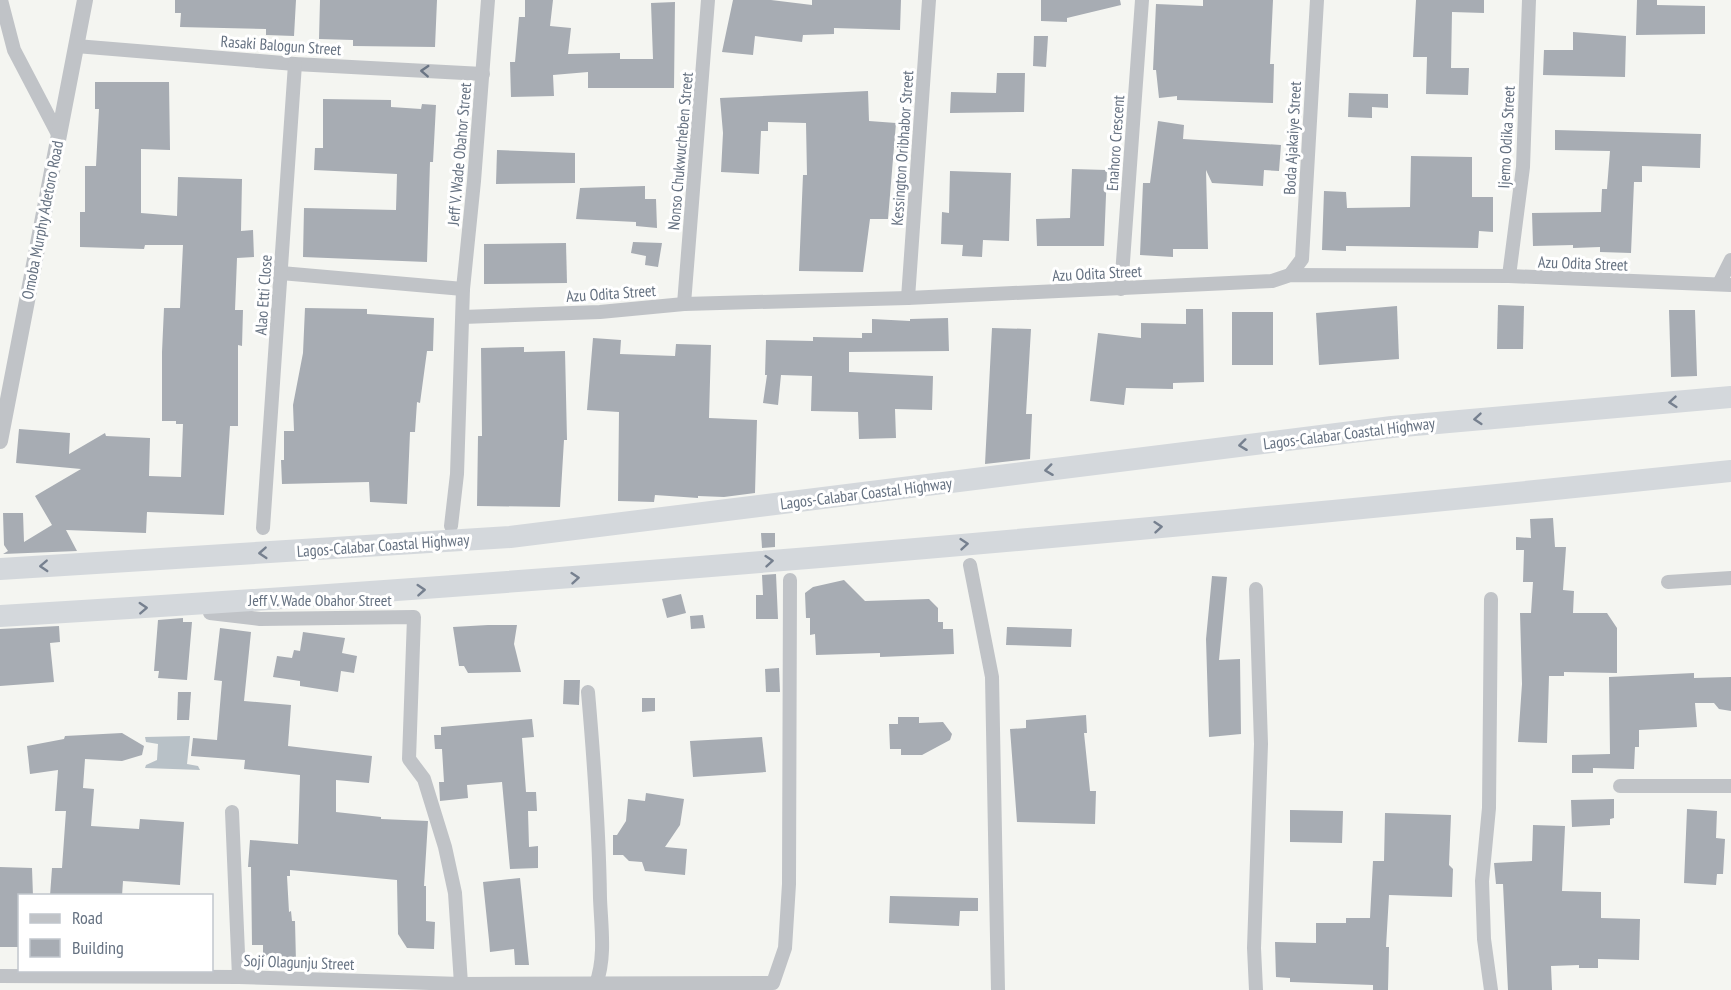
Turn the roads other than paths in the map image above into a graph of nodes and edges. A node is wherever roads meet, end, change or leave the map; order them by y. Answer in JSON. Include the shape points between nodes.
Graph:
{"nodes":[{"id":1,"x":1,"y":0,"type":"edge"},
{"id":2,"x":75,"y":0,"type":"edge"},
{"id":3,"x":85,"y":0,"type":"edge"},
{"id":4,"x":488,"y":0,"type":"edge"},
{"id":5,"x":708,"y":0,"type":"edge"},
{"id":6,"x":929,"y":0,"type":"edge"},
{"id":7,"x":1142,"y":0,"type":"edge"},
{"id":8,"x":1317,"y":0,"type":"edge"},
{"id":9,"x":1529,"y":0,"type":"edge"},
{"id":10,"x":76,"y":46,"type":"junction"},
{"id":11,"x":295,"y":64,"type":"junction"},
{"id":12,"x":483,"y":74,"type":"junction"},
{"id":13,"x":56,"y":130,"type":"junction"},
{"id":14,"x":1731,"y":260,"type":"edge"},
{"id":15,"x":281,"y":273,"type":"junction"},
{"id":16,"x":1290,"y":275,"type":"junction"},
{"id":17,"x":1509,"y":276,"type":"junction"},
{"id":18,"x":1725,"y":285,"type":"edge"},
{"id":19,"x":463,"y":289,"type":"junction"},
{"id":20,"x":1121,"y":289,"type":"junction"},
{"id":21,"x":908,"y":298,"type":"junction"},
{"id":22,"x":684,"y":304,"type":"junction"},
{"id":23,"x":464,"y":317,"type":"junction"},
{"id":24,"x":0,"y":387,"type":"edge"},
{"id":25,"x":1731,"y":397,"type":"edge"},
{"id":26,"x":0,"y":441,"type":"edge"},
{"id":27,"x":1731,"y":471,"type":"edge"},
{"id":28,"x":452,"y":526,"type":"dead end"},
{"id":29,"x":263,"y":528,"type":"dead end"},
{"id":30,"x":970,"y":565,"type":"dead end"},
{"id":31,"x":0,"y":569,"type":"edge"},
{"id":32,"x":1731,"y":578,"type":"edge"},
{"id":33,"x":790,"y":580,"type":"dead end"},
{"id":34,"x":1668,"y":582,"type":"dead end"},
{"id":35,"x":1256,"y":589,"type":"dead end"},
{"id":36,"x":1491,"y":598,"type":"dead end"},
{"id":37,"x":210,"y":613,"type":"dead end"},
{"id":38,"x":0,"y":616,"type":"edge"},
{"id":39,"x":588,"y":692,"type":"dead end"},
{"id":40,"x":1620,"y":786,"type":"dead end"},
{"id":41,"x":1731,"y":786,"type":"edge"},
{"id":42,"x":232,"y":812,"type":"dead end"},
{"id":43,"x":0,"y":976,"type":"edge"},
{"id":44,"x":239,"y":977,"type":"junction"},
{"id":45,"x":461,"y":984,"type":"junction"},
{"id":46,"x":596,"y":984,"type":"junction"},
{"id":47,"x":998,"y":990,"type":"edge"},
{"id":48,"x":1256,"y":990,"type":"edge"},
{"id":49,"x":1491,"y":990,"type":"edge"}],
"edges":[{"from":1,"to":13,"type":"street","via":[[14,50]]},
{"from":2,"to":13,"type":"street","name":"Omoba Murphy Adetoro Road"},
{"from":3,"to":10,"type":"street","name":"Omoba Murphy Adetoro Road"},
{"from":4,"to":12,"type":"street","name":"Jeff V. Wade Obahor Street"},
{"from":5,"to":22,"type":"street","name":"Nonso Chukwucheben Street"},
{"from":6,"to":21,"type":"street","name":"Kessington Oribhabor Street"},
{"from":7,"to":20,"type":"street","name":"Enahoro Crescent"},
{"from":8,"to":16,"type":"street","name":"Boda Ajakaiye Street","via":[[1302,259]]},
{"from":9,"to":17,"type":"street","name":"Ijemo Odika Street","via":[[1523,167]]},
{"from":10,"to":11,"type":"street","name":"Rasaki Balogun Street"},
{"from":10,"to":13,"type":"street","name":"Omoba Murphy Adetoro Road"},
{"from":12,"to":11,"type":"street","name":"Rasaki Balogun Street","one_way":true},
{"from":11,"to":15,"type":"street","name":"Alao Etti Close"},
{"from":12,"to":19,"type":"street","name":"Jeff V. Wade Obahor Street"},
{"from":13,"to":24,"type":"street","name":"Omoba Murphy Adetoro Road"},
{"from":13,"to":26,"type":"street","name":"Omoba Murphy Adetoro Road"},
{"from":14,"to":18,"type":"street"},
{"from":15,"to":19,"type":"street"},
{"from":15,"to":29,"type":"street","name":"Alao Etti Close"},
{"from":16,"to":17,"type":"street","name":"Azu Odita Street"},
{"from":16,"to":20,"type":"street","name":"Azu Odita Street","via":[[1272,281]]},
{"from":17,"to":18,"type":"street","name":"Azu Odita Street"},
{"from":19,"to":23,"type":"street","name":"Jeff V. Wade Obahor Street"},
{"from":20,"to":21,"type":"street","name":"Azu Odita Street"},
{"from":21,"to":22,"type":"street","name":"Azu Odita Street"},
{"from":22,"to":23,"type":"street","name":"Azu Odita Street","via":[[600,312]]},
{"from":23,"to":28,"type":"street","name":"Jeff V. Wade Obahor Street"},
{"from":25,"to":31,"type":"highway","name":"Lagos-Calabar Coastal Highway","one_way":true,"via":[[1392,427],[510,537]]},
{"from":38,"to":27,"type":"highway","one_way":true,"via":[[517,583],[1392,507]]},
{"from":30,"to":47,"type":"street","via":[[992,677]]},
{"from":32,"to":34,"type":"street"},
{"from":33,"to":46,"type":"street","name":"Soji Olagunju Street","via":[[789,884],[785,948],[773,983]]},
{"from":35,"to":48,"type":"street","via":[[1261,744]]},
{"from":36,"to":49,"type":"street","via":[[1489,808],[1482,881]]},
{"from":37,"to":45,"type":"street","name":"Jeff V. Wade Obahor Street","via":[[260,620],[414,617],[410,759],[424,779],[445,848],[455,893]]},
{"from":39,"to":46,"type":"street","via":[[597,788],[601,909],[601,970]]},
{"from":40,"to":41,"type":"street"},
{"from":42,"to":44,"type":"street"},
{"from":43,"to":44,"type":"street","name":"Soji Olagunju Street"},
{"from":44,"to":45,"type":"street","name":"Soji Olagunju Street"},
{"from":45,"to":46,"type":"street","name":"Soji Olagunju Street"}]}
